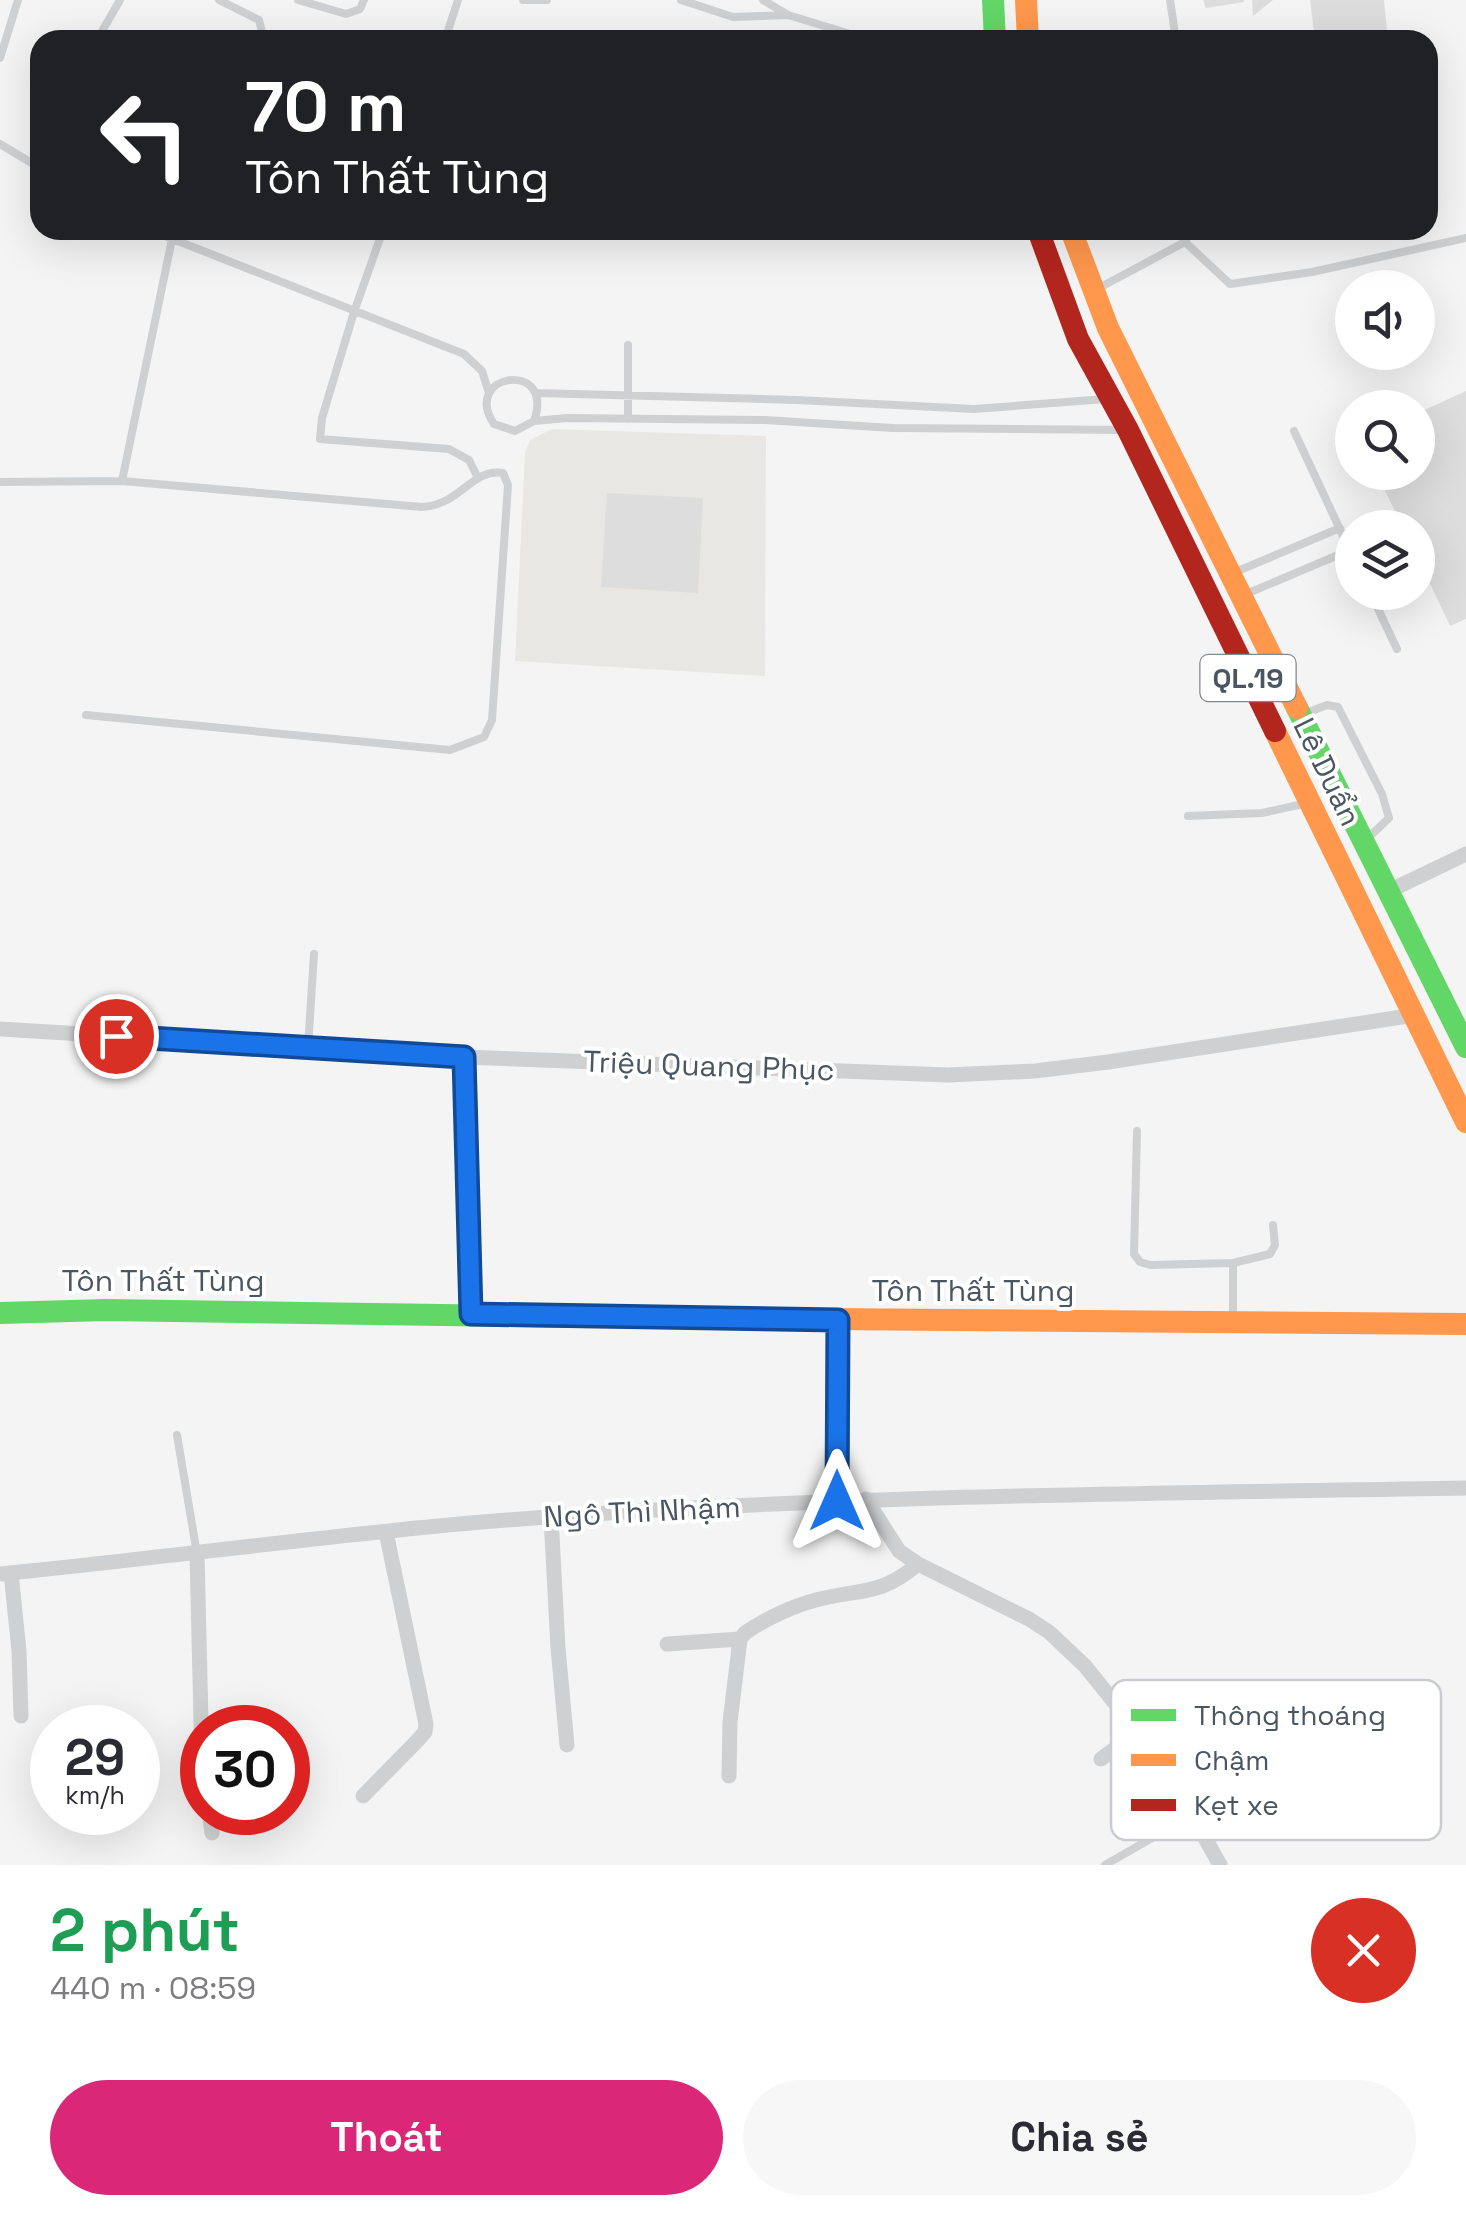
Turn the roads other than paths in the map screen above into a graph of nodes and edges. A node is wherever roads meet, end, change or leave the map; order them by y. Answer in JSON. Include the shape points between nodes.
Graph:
{"nodes":[{"id":1,"x":18,"y":0,"type":"edge"},
{"id":2,"x":120,"y":0,"type":"edge"},
{"id":3,"x":219,"y":0,"type":"edge"},
{"id":4,"x":298,"y":0,"type":"edge"},
{"id":5,"x":364,"y":0,"type":"edge"},
{"id":6,"x":458,"y":0,"type":"edge"},
{"id":7,"x":523,"y":0,"type":"edge"},
{"id":8,"x":547,"y":0,"type":"edge"},
{"id":9,"x":681,"y":0,"type":"edge"},
{"id":10,"x":763,"y":0,"type":"edge"},
{"id":11,"x":993,"y":0,"type":"edge"},
{"id":12,"x":1026,"y":0,"type":"edge"},
{"id":13,"x":1170,"y":0,"type":"edge"},
{"id":14,"x":788,"y":15,"type":"junction"},
{"id":15,"x":104,"y":30,"type":"edge"},
{"id":16,"x":262,"y":30,"type":"edge"},
{"id":17,"x":449,"y":30,"type":"edge"},
{"id":18,"x":837,"y":30,"type":"edge"},
{"id":19,"x":994,"y":30,"type":"edge"},
{"id":20,"x":1028,"y":30,"type":"edge"},
{"id":21,"x":1174,"y":30,"type":"edge"},
{"id":22,"x":0,"y":55,"type":"edge"},
{"id":23,"x":0,"y":144,"type":"edge"},
{"id":24,"x":30,"y":162,"type":"edge"},
{"id":25,"x":1466,"y":238,"type":"edge"},
{"id":26,"x":172,"y":240,"type":"edge"},
{"id":27,"x":174,"y":240,"type":"edge"},
{"id":28,"x":379,"y":240,"type":"edge"},
{"id":29,"x":1042,"y":240,"type":"edge"},
{"id":30,"x":1075,"y":240,"type":"edge"},
{"id":31,"x":1185,"y":242,"type":"joint"},
{"id":32,"x":1093,"y":292,"type":"junction"},
{"id":33,"x":354,"y":312,"type":"junction"},
{"id":34,"x":628,"y":345,"type":"dead end"},
{"id":35,"x":489,"y":393,"type":"junction"},
{"id":36,"x":536,"y":393,"type":"junction"},
{"id":37,"x":629,"y":396,"type":"junction"},
{"id":38,"x":1111,"y":398,"type":"junction"},
{"id":39,"x":764,"y":399,"type":"junction"},
{"id":40,"x":895,"y":405,"type":"junction"},
{"id":41,"x":974,"y":409,"type":"junction"},
{"id":42,"x":628,"y":419,"type":"junction"},
{"id":43,"x":534,"y":420,"type":"junction"},
{"id":44,"x":766,"y":420,"type":"junction"},
{"id":45,"x":892,"y":428,"type":"junction"},
{"id":46,"x":975,"y":429,"type":"junction"},
{"id":47,"x":1128,"y":430,"type":"junction"},
{"id":48,"x":1294,"y":431,"type":"dead end"},
{"id":49,"x":478,"y":478,"type":"junction"},
{"id":50,"x":122,"y":481,"type":"junction"},
{"id":51,"x":0,"y":482,"type":"edge"},
{"id":52,"x":1335,"y":517,"type":"edge"},
{"id":53,"x":1335,"y":530,"type":"edge"},
{"id":54,"x":1335,"y":558,"type":"edge"},
{"id":55,"x":1232,"y":574,"type":"junction"},
{"id":56,"x":1242,"y":596,"type":"junction"},
{"id":57,"x":1379,"y":610,"type":"edge"},
{"id":58,"x":1397,"y":649,"type":"dead end"},
{"id":59,"x":86,"y":715,"type":"dead end"},
{"id":60,"x":1302,"y":715,"type":"junction"},
{"id":61,"x":1338,"y":788,"type":"junction"},
{"id":62,"x":1308,"y":803,"type":"junction"},
{"id":63,"x":1188,"y":816,"type":"dead end"},
{"id":64,"x":1364,"y":841,"type":"junction"},
{"id":65,"x":1466,"y":854,"type":"edge"},
{"id":66,"x":1389,"y":892,"type":"junction"},
{"id":67,"x":314,"y":954,"type":"dead end"},
{"id":68,"x":1415,"y":1015,"type":"junction"},
{"id":69,"x":0,"y":1029,"type":"edge"},
{"id":70,"x":1466,"y":1046,"type":"edge"},
{"id":71,"x":308,"y":1048,"type":"junction"},
{"id":72,"x":464,"y":1057,"type":"junction"},
{"id":73,"x":1466,"y":1122,"type":"edge"},
{"id":74,"x":1137,"y":1131,"type":"dead end"},
{"id":75,"x":1274,"y":1224,"type":"dead end"},
{"id":76,"x":1233,"y":1263,"type":"junction"},
{"id":77,"x":0,"y":1313,"type":"edge"},
{"id":78,"x":471,"y":1314,"type":"junction"},
{"id":79,"x":838,"y":1320,"type":"junction"},
{"id":80,"x":1233,"y":1321,"type":"junction"},
{"id":81,"x":1466,"y":1324,"type":"edge"},
{"id":82,"x":178,"y":1435,"type":"dead end"},
{"id":83,"x":1466,"y":1488,"type":"edge"},
{"id":84,"x":866,"y":1499,"type":"junction"},
{"id":85,"x":837,"y":1501,"type":"junction"},
{"id":86,"x":551,"y":1518,"type":"junction"},
{"id":87,"x":386,"y":1532,"type":"junction"},
{"id":88,"x":197,"y":1554,"type":"junction"},
{"id":89,"x":918,"y":1564,"type":"junction"},
{"id":90,"x":3,"y":1573,"type":"edge"},
{"id":91,"x":740,"y":1639,"type":"junction"},
{"id":92,"x":667,"y":1644,"type":"dead end"},
{"id":93,"x":1111,"y":1698,"type":"edge"},
{"id":94,"x":201,"y":1705,"type":"edge"},
{"id":95,"x":21,"y":1716,"type":"dead end"},
{"id":96,"x":568,"y":1745,"type":"dead end"},
{"id":97,"x":1111,"y":1751,"type":"edge"},
{"id":98,"x":1100,"y":1759,"type":"dead end"},
{"id":99,"x":729,"y":1776,"type":"dead end"},
{"id":100,"x":363,"y":1796,"type":"dead end"},
{"id":101,"x":1148,"y":1840,"type":"edge"},
{"id":102,"x":1206,"y":1840,"type":"edge"},
{"id":103,"x":1105,"y":1865,"type":"edge"},
{"id":104,"x":1220,"y":1865,"type":"edge"}],
"edges":[{"from":1,"to":22,"type":"lane"},
{"from":2,"to":15,"type":"lane"},
{"from":3,"to":16,"type":"lane","via":[[259,20]]},
{"from":4,"to":5,"type":"lane","via":[[354,14]]},
{"from":6,"to":17,"type":"lane"},
{"from":7,"to":8,"type":"lane"},
{"from":9,"to":14,"type":"lane","via":[[733,17]]},
{"from":10,"to":14,"type":"lane"},
{"from":11,"to":19,"type":"main road"},
{"from":12,"to":20,"type":"main road"},
{"from":13,"to":21,"type":"lane"},
{"from":14,"to":18,"type":"lane"},
{"from":23,"to":24,"type":"lane"},
{"from":25,"to":31,"type":"lane","via":[[1230,284]]},
{"from":26,"to":50,"type":"lane"},
{"from":27,"to":33,"type":"lane"},
{"from":28,"to":33,"type":"lane"},
{"from":29,"to":38,"type":"main road","name":"Lê Duẩn","number":"QL.19","via":[[1078,339]]},
{"from":30,"to":32,"type":"main road","name":"Lê Duẩn","number":"QL.19"},
{"from":31,"to":32,"type":"lane"},
{"from":32,"to":55,"type":"main road","name":"Lê Duẩn","number":"QL.19"},
{"from":33,"to":35,"type":"lane","via":[[464,354],[482,371]]},
{"from":33,"to":49,"type":"lane","via":[[320,439],[448,449],[468,460]]},
{"from":34,"to":37,"type":"lane"},
{"from":35,"to":36,"type":"lane","via":[[512,378]]},
{"from":35,"to":43,"type":"lane","via":[[494,424],[514,431]]},
{"from":36,"to":37,"type":"lane"},
{"from":36,"to":43,"type":"lane"},
{"from":37,"to":39,"type":"lane"},
{"from":37,"to":42,"type":"lane"},
{"from":38,"to":41,"type":"lane"},
{"from":38,"to":47,"type":"main road","name":"Lê Duẩn","number":"QL.19"},
{"from":39,"to":40,"type":"lane"},
{"from":39,"to":44,"type":"lane"},
{"from":40,"to":41,"type":"lane"},
{"from":40,"to":45,"type":"lane"},
{"from":41,"to":46,"type":"lane"},
{"from":42,"to":43,"type":"lane"},
{"from":42,"to":44,"type":"lane"},
{"from":44,"to":45,"type":"lane"},
{"from":45,"to":46,"type":"lane"},
{"from":46,"to":47,"type":"lane"},
{"from":47,"to":62,"type":"main road","name":"Lê Duẩn","number":"QL.19"},
{"from":48,"to":52,"type":"lane"},
{"from":49,"to":50,"type":"lane","via":[[448,503],[422,507]]},
{"from":49,"to":59,"type":"lane","via":[[503,473],[509,498],[492,720],[484,736],[450,750]]},
{"from":50,"to":51,"type":"lane"},
{"from":53,"to":55,"type":"lane"},
{"from":54,"to":56,"type":"lane"},
{"from":55,"to":56,"type":"main road","name":"Lê Duẩn","number":"QL.19"},
{"from":56,"to":60,"type":"main road","name":"Lê Duẩn","number":"QL.19"},
{"from":57,"to":58,"type":"lane"},
{"from":60,"to":61,"type":"main road","name":"Lê Duẩn","number":"QL.19"},
{"from":60,"to":64,"type":"lane","via":[[1328,704],[1338,707],[1382,794],[1389,818]]},
{"from":61,"to":62,"type":"lane"},
{"from":61,"to":64,"type":"main road","name":"Lê Duẩn","number":"QL.19"},
{"from":62,"to":63,"type":"lane","via":[[1262,814]]},
{"from":62,"to":68,"type":"main road","name":"Lê Duẩn","number":"QL.19"},
{"from":64,"to":66,"type":"main road","name":"Lê Duẩn","number":"QL.19"},
{"from":65,"to":66,"type":"street"},
{"from":66,"to":70,"type":"main road","name":"Lê Duẩn","number":"QL.19"},
{"from":67,"to":71,"type":"lane"},
{"from":68,"to":72,"type":"street","name":"Triệu Quang Phục","via":[[1108,1062],[948,1076]]},
{"from":68,"to":73,"type":"main road","name":"Lê Duẩn","number":"QL.19"},
{"from":69,"to":71,"type":"street","name":"Triệu Quang Phục"},
{"from":71,"to":72,"type":"street","name":"Triệu Quang Phục"},
{"from":72,"to":78,"type":"street"},
{"from":74,"to":76,"type":"lane","via":[[1134,1254],[1150,1266]]},
{"from":75,"to":76,"type":"lane","via":[[1274,1250]]},
{"from":76,"to":80,"type":"lane"},
{"from":77,"to":78,"type":"main road","name":"Tôn Thất Tùng"},
{"from":78,"to":79,"type":"main road","name":"Tôn Thất Tùng"},
{"from":79,"to":80,"type":"main road","name":"Tôn Thất Tùng"},
{"from":79,"to":85,"type":"street"},
{"from":80,"to":81,"type":"main road","name":"Tôn Thất Tùng"},
{"from":82,"to":88,"type":"lane"},
{"from":83,"to":84,"type":"street","name":"Ngô Thì Nhậm"},
{"from":84,"to":85,"type":"street","name":"Ngô Thì Nhậm"},
{"from":84,"to":89,"type":"street","via":[[899,1551]]},
{"from":85,"to":86,"type":"street","name":"Ngô Thì Nhậm"},
{"from":86,"to":87,"type":"street","name":"Ngô Thì Nhậm"},
{"from":86,"to":96,"type":"street"},
{"from":87,"to":88,"type":"street","name":"Ngô Thì Nhậm"},
{"from":87,"to":100,"type":"street","via":[[426,1732]]},
{"from":88,"to":90,"type":"street","name":"Ngô Thì Nhậm"},
{"from":88,"to":94,"type":"street"},
{"from":89,"to":91,"type":"street","via":[[896,1582],[800,1605]]},
{"from":89,"to":93,"type":"street","via":[[1049,1632]]},
{"from":90,"to":95,"type":"street","via":[[19,1651]]},
{"from":91,"to":92,"type":"street"},
{"from":91,"to":99,"type":"street"},
{"from":97,"to":98,"type":"street"},
{"from":101,"to":103,"type":"lane"},
{"from":102,"to":104,"type":"street"}]}
